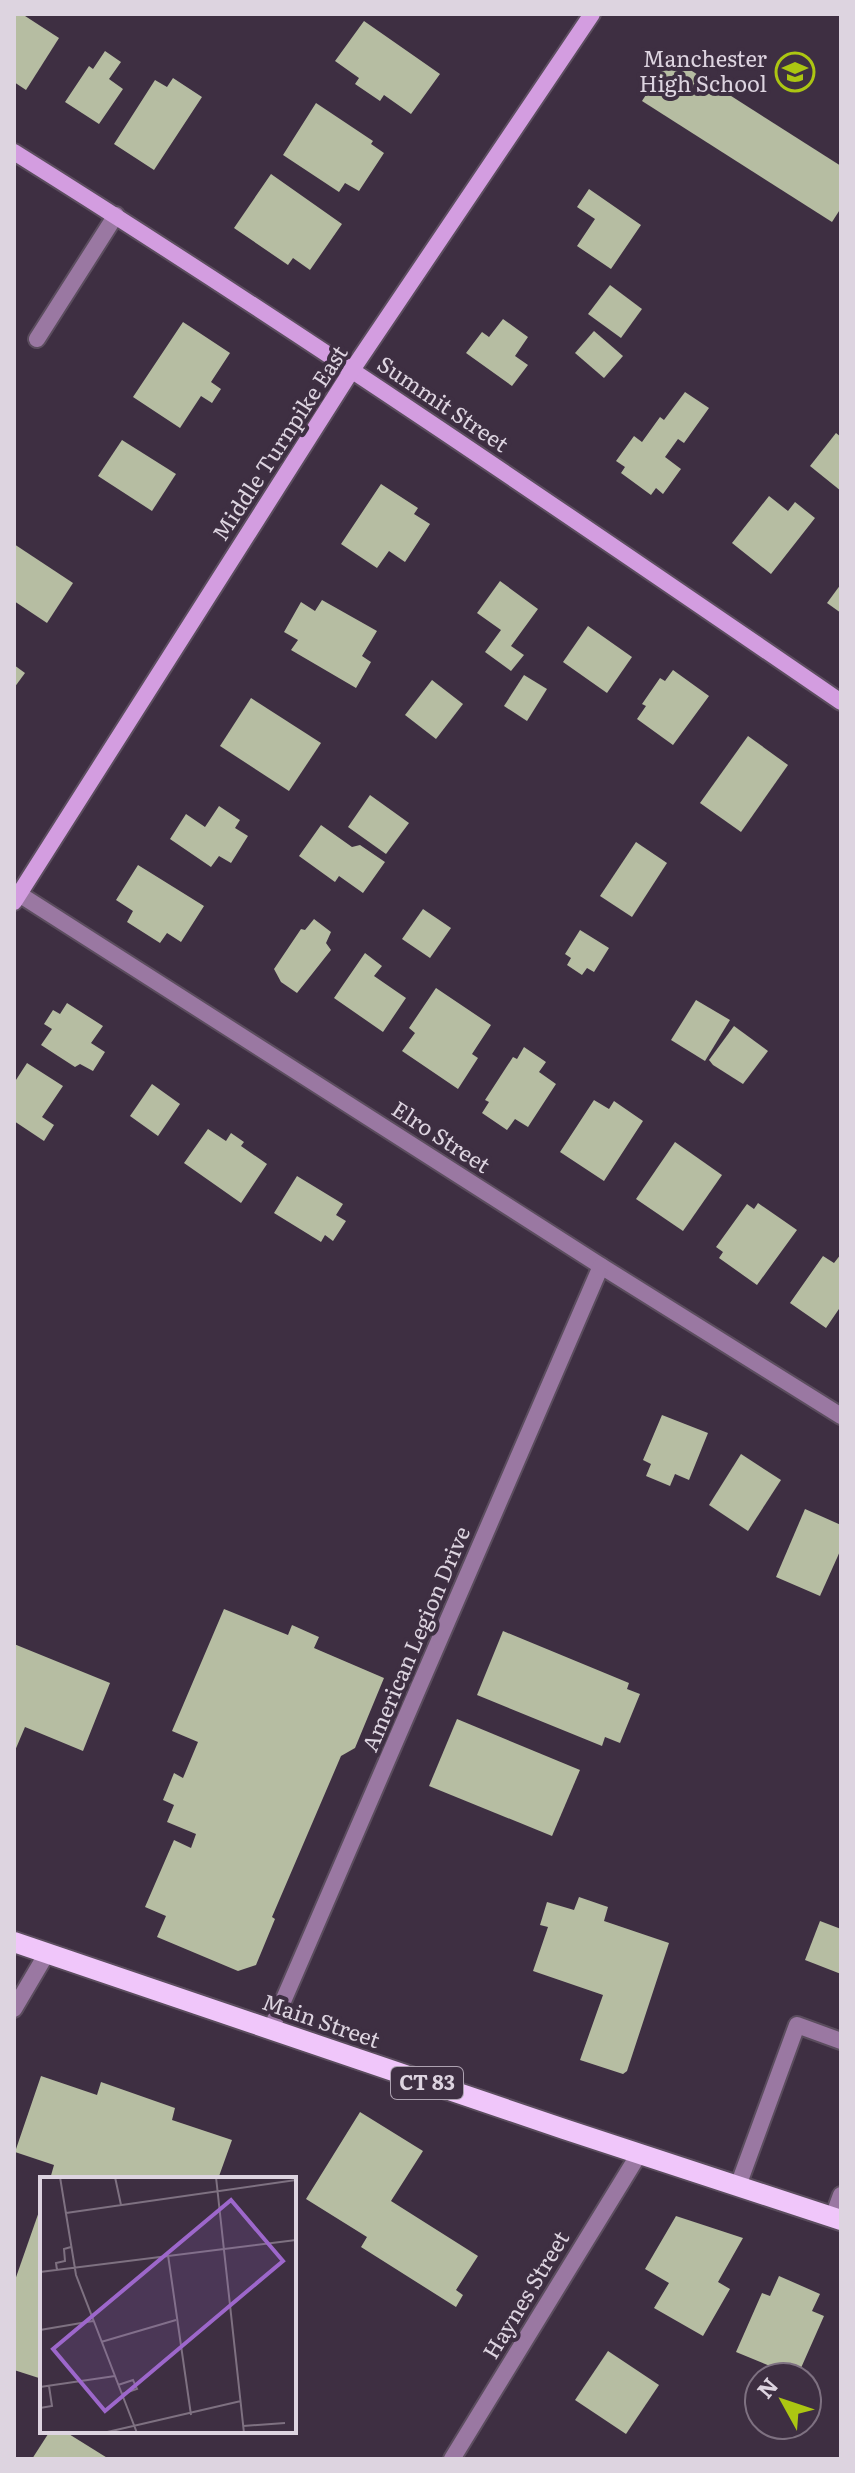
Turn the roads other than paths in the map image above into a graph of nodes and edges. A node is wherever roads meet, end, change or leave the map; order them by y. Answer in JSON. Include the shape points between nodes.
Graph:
{"nodes":[{"id":1,"x":592,"y":14,"type":"edge"},
{"id":2,"x":14,"y":152,"type":"edge"},
{"id":3,"x":116,"y":215,"type":"junction"},
{"id":4,"x":37,"y":339,"type":"dead end"},
{"id":5,"x":352,"y":370,"type":"junction"},
{"id":6,"x":841,"y":702,"type":"edge"},
{"id":7,"x":16,"y":898,"type":"edge"},
{"id":8,"x":601,"y":1266,"type":"junction"},
{"id":9,"x":841,"y":1416,"type":"edge"},
{"id":10,"x":14,"y":1942,"type":"edge"},
{"id":11,"x":47,"y":1953,"type":"junction"},
{"id":12,"x":14,"y":2009,"type":"edge"},
{"id":13,"x":271,"y":2029,"type":"junction"},
{"id":14,"x":841,"y":2041,"type":"edge"},
{"id":15,"x":639,"y":2154,"type":"junction"},
{"id":16,"x":738,"y":2186,"type":"junction"},
{"id":17,"x":841,"y":2195,"type":"edge"},
{"id":18,"x":837,"y":2219,"type":"edge"},
{"id":19,"x":452,"y":2459,"type":"edge"}],
"edges":[{"from":1,"to":5,"type":"main road","name":"Middle Turnpike East"},
{"from":2,"to":3,"type":"main road","name":"Summit Street"},
{"from":3,"to":4,"type":"street"},
{"from":3,"to":5,"type":"main road","name":"Summit Street"},
{"from":5,"to":6,"type":"main road","name":"Summit Street"},
{"from":5,"to":7,"type":"main road","name":"Middle Turnpike East"},
{"from":7,"to":8,"type":"street","name":"Elro Street"},
{"from":8,"to":9,"type":"street","name":"Elro Street"},
{"from":8,"to":13,"type":"street","name":"American Legion Drive"},
{"from":10,"to":11,"type":"main road","name":"Main Street","number":"CT 83"},
{"from":11,"to":12,"type":"street"},
{"from":11,"to":13,"type":"main road","name":"Main Street","number":"CT 83"},
{"from":13,"to":15,"type":"main road","name":"Main Street","number":"CT 83"},
{"from":14,"to":16,"type":"street","via":[[797,2025]]},
{"from":15,"to":16,"type":"main road","name":"Main Street","number":"CT 83"},
{"from":15,"to":19,"type":"street","name":"Haynes Street"},
{"from":16,"to":18,"type":"main road","name":"Main Street","number":"CT 83"},
{"from":17,"to":18,"type":"street"}]}
